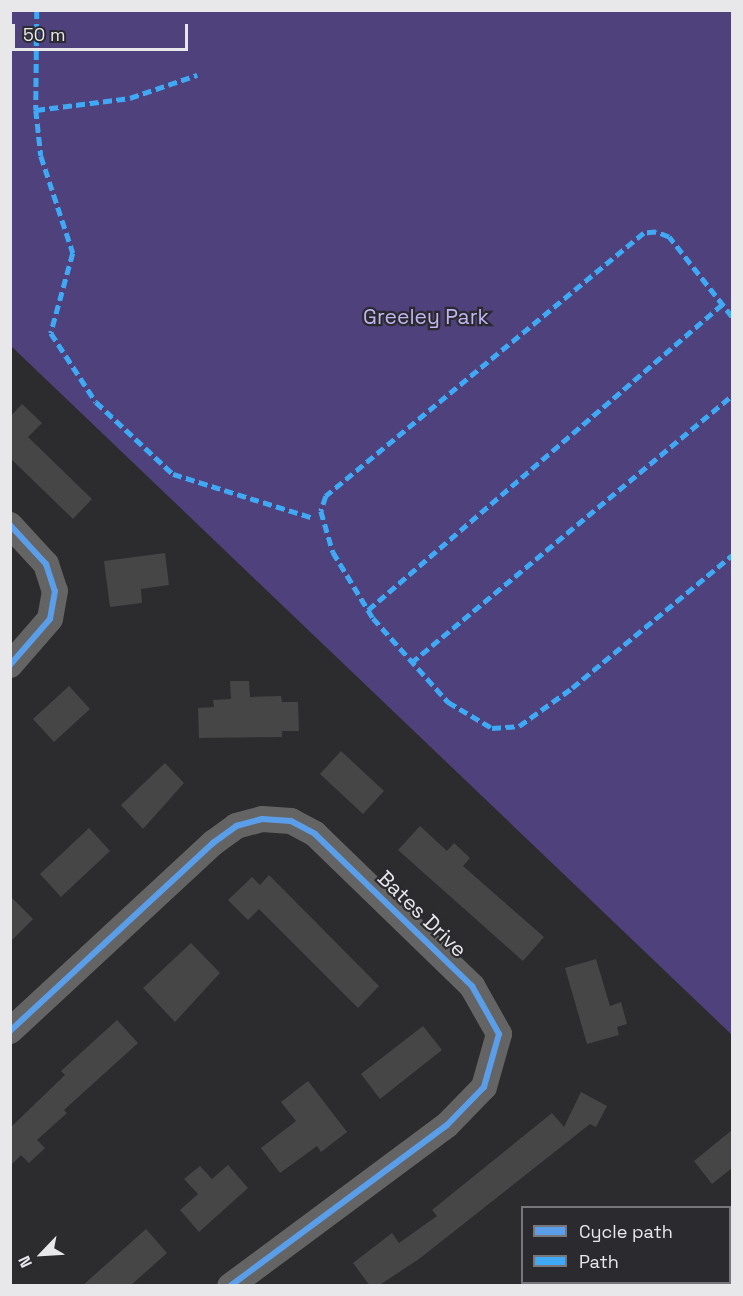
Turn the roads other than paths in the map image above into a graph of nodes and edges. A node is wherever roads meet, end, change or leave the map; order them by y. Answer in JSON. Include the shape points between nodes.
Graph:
{"nodes":[{"id":1,"x":10,"y":525,"type":"edge"},
{"id":2,"x":10,"y":665,"type":"edge"},
{"id":3,"x":10,"y":1031,"type":"edge"},
{"id":4,"x":230,"y":1286,"type":"edge"}],
"edges":[{"from":1,"to":2,"type":"street","via":[[46,564],[55,591],[50,619]]},
{"from":3,"to":4,"type":"street","name":"Bates Drive","via":[[213,843],[236,826],[262,819],[291,821],[315,834],[472,986],[499,1035],[484,1087],[447,1125]]}]}
